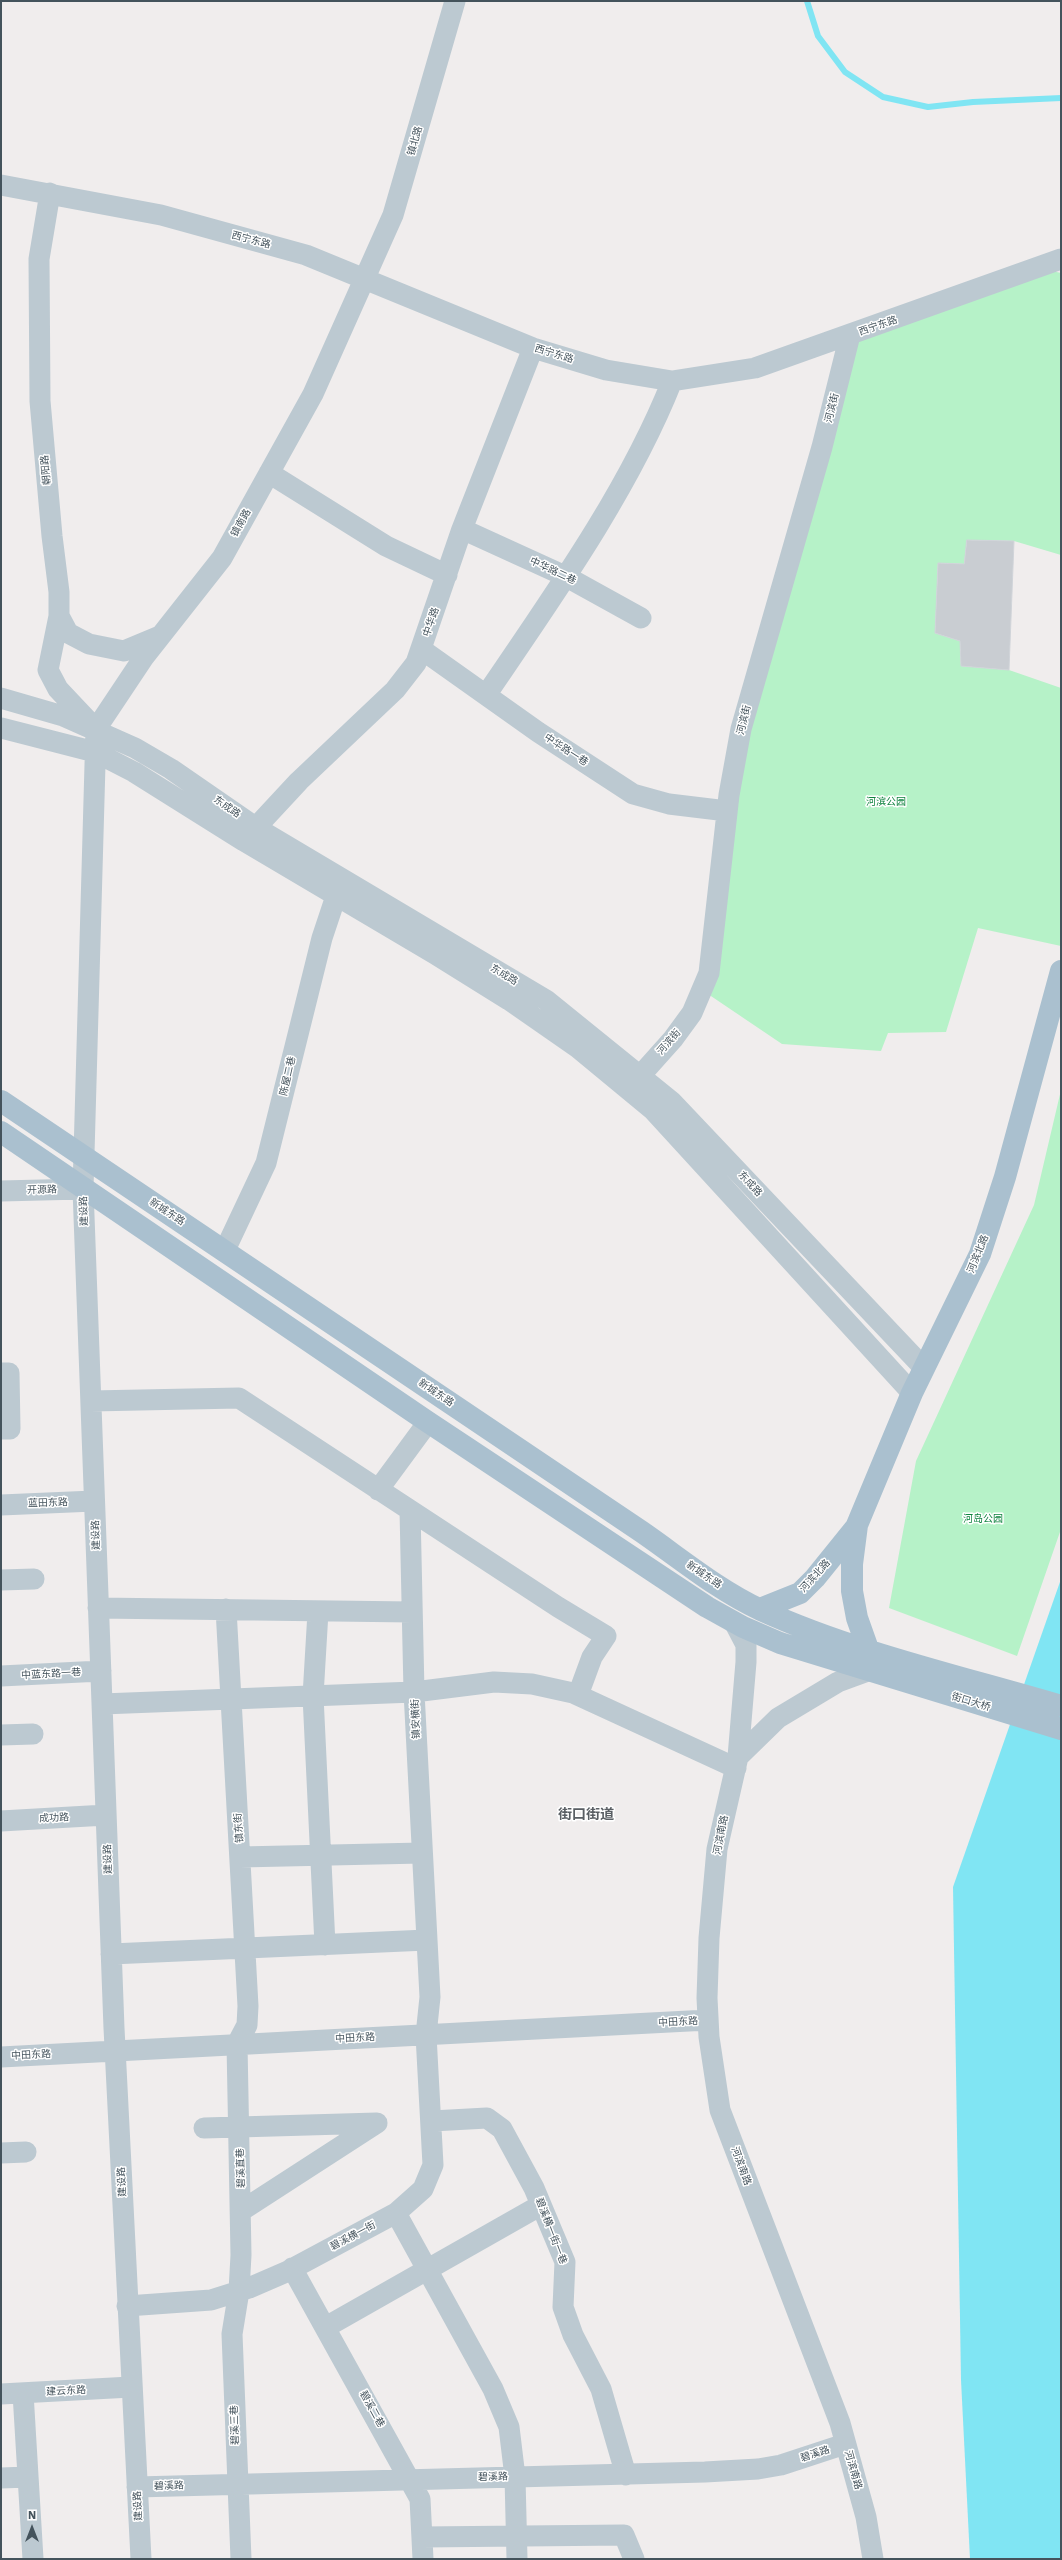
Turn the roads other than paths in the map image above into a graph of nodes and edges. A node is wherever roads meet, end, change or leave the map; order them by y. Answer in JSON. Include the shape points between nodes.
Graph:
{"nodes":[{"id":1,"x":455,"y":1,"type":"edge"},
{"id":2,"x":1,"y":184,"type":"edge"},
{"id":3,"x":50,"y":193,"type":"junction"},
{"id":4,"x":1061,"y":259,"type":"edge"},
{"id":5,"x":1040,"y":268,"type":"junction"},
{"id":6,"x":1061,"y":273,"type":"edge"},
{"id":7,"x":366,"y":278,"type":"junction"},
{"id":8,"x":850,"y":336,"type":"junction"},
{"id":9,"x":533,"y":348,"type":"junction"},
{"id":10,"x":672,"y":381,"type":"junction"},
{"id":11,"x":269,"y":473,"type":"junction"},
{"id":12,"x":462,"y":529,"type":"junction"},
{"id":13,"x":447,"y":575,"type":"junction"},
{"id":14,"x":565,"y":576,"type":"junction"},
{"id":15,"x":59,"y":616,"type":"junction"},
{"id":16,"x":641,"y":618,"type":"dead end"},
{"id":17,"x":161,"y":636,"type":"junction"},
{"id":18,"x":421,"y":649,"type":"junction"},
{"id":19,"x":486,"y":695,"type":"junction"},
{"id":20,"x":1,"y":698,"type":"edge"},
{"id":21,"x":1,"y":728,"type":"edge"},
{"id":22,"x":96,"y":729,"type":"junction"},
{"id":23,"x":95,"y":752,"type":"junction"},
{"id":24,"x":727,"y":811,"type":"junction"},
{"id":25,"x":250,"y":834,"type":"junction"},
{"id":26,"x":336,"y":896,"type":"junction"},
{"id":27,"x":1061,"y":971,"type":"edge"},
{"id":28,"x":634,"y":1082,"type":"junction"},
{"id":29,"x":1,"y":1102,"type":"edge"},
{"id":30,"x":1,"y":1132,"type":"edge"},
{"id":31,"x":85,"y":1158,"type":"junction"},
{"id":32,"x":83,"y":1189,"type":"junction"},
{"id":33,"x":1,"y":1191,"type":"edge"},
{"id":34,"x":225,"y":1250,"type":"junction"},
{"id":35,"x":924,"y":1368,"type":"junction"},
{"id":36,"x":1,"y":1374,"type":"edge"},
{"id":37,"x":912,"y":1394,"type":"junction"},
{"id":38,"x":90,"y":1401,"type":"junction"},
{"id":39,"x":428,"y":1422,"type":"junction"},
{"id":40,"x":1,"y":1429,"type":"edge"},
{"id":41,"x":378,"y":1490,"type":"junction"},
{"id":42,"x":94,"y":1501,"type":"junction"},
{"id":43,"x":1,"y":1505,"type":"edge"},
{"id":44,"x":410,"y":1510,"type":"junction"},
{"id":45,"x":857,"y":1525,"type":"junction"},
{"id":46,"x":1,"y":1580,"type":"edge"},
{"id":47,"x":34,"y":1580,"type":"dead end"},
{"id":48,"x":98,"y":1608,"type":"junction"},
{"id":49,"x":226,"y":1609,"type":"junction"},
{"id":50,"x":760,"y":1609,"type":"junction"},
{"id":51,"x":318,"y":1612,"type":"junction"},
{"id":52,"x":412,"y":1612,"type":"junction"},
{"id":53,"x":734,"y":1622,"type":"junction"},
{"id":54,"x":877,"y":1652,"type":"junction"},
{"id":55,"x":101,"y":1671,"type":"junction"},
{"id":56,"x":874,"y":1673,"type":"junction"},
{"id":57,"x":1,"y":1676,"type":"edge"},
{"id":58,"x":414,"y":1692,"type":"junction"},
{"id":59,"x":578,"y":1695,"type":"junction"},
{"id":60,"x":313,"y":1696,"type":"junction"},
{"id":61,"x":231,"y":1699,"type":"junction"},
{"id":62,"x":102,"y":1704,"type":"junction"},
{"id":63,"x":1061,"y":1706,"type":"edge"},
{"id":64,"x":1061,"y":1729,"type":"edge"},
{"id":65,"x":33,"y":1734,"type":"dead end"},
{"id":66,"x":1,"y":1735,"type":"edge"},
{"id":67,"x":737,"y":1763,"type":"junction"},
{"id":68,"x":106,"y":1815,"type":"junction"},
{"id":69,"x":1,"y":1821,"type":"edge"},
{"id":70,"x":422,"y":1853,"type":"junction"},
{"id":71,"x":321,"y":1855,"type":"junction"},
{"id":72,"x":240,"y":1857,"type":"junction"},
{"id":73,"x":427,"y":1940,"type":"junction"},
{"id":74,"x":325,"y":1945,"type":"junction"},
{"id":75,"x":245,"y":1949,"type":"junction"},
{"id":76,"x":111,"y":1954,"type":"junction"},
{"id":77,"x":708,"y":2020,"type":"junction"},
{"id":78,"x":426,"y":2035,"type":"junction"},
{"id":79,"x":237,"y":2044,"type":"junction"},
{"id":80,"x":115,"y":2051,"type":"junction"},
{"id":81,"x":1,"y":2057,"type":"edge"},
{"id":82,"x":432,"y":2121,"type":"junction"},
{"id":83,"x":204,"y":2128,"type":"dead end"},
{"id":84,"x":239,"y":2128,"type":"junction"},
{"id":85,"x":26,"y":2152,"type":"dead end"},
{"id":86,"x":1,"y":2153,"type":"edge"},
{"id":87,"x":541,"y":2206,"type":"junction"},
{"id":88,"x":241,"y":2211,"type":"junction"},
{"id":89,"x":396,"y":2213,"type":"junction"},
{"id":90,"x":292,"y":2268,"type":"junction"},
{"id":91,"x":426,"y":2268,"type":"junction"},
{"id":92,"x":239,"y":2291,"type":"junction"},
{"id":93,"x":127,"y":2306,"type":"junction"},
{"id":94,"x":326,"y":2327,"type":"junction"},
{"id":95,"x":131,"y":2387,"type":"junction"},
{"id":96,"x":23,"y":2393,"type":"junction"},
{"id":97,"x":1,"y":2394,"type":"edge"},
{"id":98,"x":845,"y":2444,"type":"junction"},
{"id":99,"x":626,"y":2475,"type":"junction"},
{"id":100,"x":28,"y":2477,"type":"junction"},
{"id":101,"x":515,"y":2477,"type":"junction"},
{"id":102,"x":1,"y":2478,"type":"edge"},
{"id":103,"x":411,"y":2479,"type":"junction"},
{"id":104,"x":238,"y":2484,"type":"junction"},
{"id":105,"x":137,"y":2487,"type":"junction"},
{"id":106,"x":517,"y":2536,"type":"junction"},
{"id":107,"x":422,"y":2537,"type":"junction"},
{"id":108,"x":32,"y":2559,"type":"edge"},
{"id":109,"x":141,"y":2559,"type":"edge"},
{"id":110,"x":241,"y":2559,"type":"edge"},
{"id":111,"x":423,"y":2559,"type":"edge"},
{"id":112,"x":517,"y":2559,"type":"edge"},
{"id":113,"x":634,"y":2559,"type":"edge"},
{"id":114,"x":873,"y":2559,"type":"edge"}],
"edges":[{"from":1,"to":7,"type":"street","name":"镇北路","via":[[393,215]]},
{"from":2,"to":3,"type":"street","name":"西宁东路"},
{"from":3,"to":7,"type":"street","name":"西宁东路","via":[[161,215],[306,255]]},
{"from":3,"to":15,"type":"street","name":"朝阳路","via":[[39,259],[40,401],[59,592]]},
{"from":4,"to":5,"type":"street","name":"西宁东路"},
{"from":5,"to":6,"type":"street"},
{"from":5,"to":8,"type":"street","name":"西宁东路"},
{"from":7,"to":9,"type":"street","name":"西宁东路"},
{"from":7,"to":11,"type":"street","name":"镇南路","via":[[313,394]]},
{"from":8,"to":10,"type":"street","name":"西宁东路","via":[[755,368]]},
{"from":8,"to":24,"type":"street","name":"河滨街","via":[[820,454],[741,729]]},
{"from":9,"to":10,"type":"street","name":"西宁东路","via":[[606,370]]},
{"from":9,"to":12,"type":"street","name":"中华路"},
{"from":10,"to":14,"type":"street","via":[[657,419],[634,462]]},
{"from":11,"to":13,"type":"street","via":[[386,546]]},
{"from":11,"to":17,"type":"street","name":"镇南路","via":[[222,558]]},
{"from":12,"to":13,"type":"street","name":"中华路"},
{"from":12,"to":14,"type":"street","name":"中华路二巷"},
{"from":13,"to":18,"type":"street","name":"中华路"},
{"from":14,"to":16,"type":"street","name":"中华路二巷"},
{"from":14,"to":19,"type":"street"},
{"from":15,"to":17,"type":"street","via":[[68,633],[89,644],[124,651]]},
{"from":15,"to":22,"type":"street","name":"朝阳路","via":[[48,670],[58,689]]},
{"from":17,"to":22,"type":"street","name":"镇南路"},
{"from":18,"to":19,"type":"street","name":"中华路一巷"},
{"from":18,"to":25,"type":"street","name":"中华路","via":[[416,663],[395,690]]},
{"from":19,"to":24,"type":"street","name":"中华路一巷","via":[[633,794],[669,804]]},
{"from":20,"to":22,"type":"street","name":"东成路","via":[[63,716]]},
{"from":21,"to":23,"type":"street","name":"东成路"},
{"from":22,"to":23,"type":"street"},
{"from":22,"to":25,"type":"street","name":"东成路","via":[[171,769]]},
{"from":23,"to":25,"type":"street","name":"东成路"},
{"from":23,"to":31,"type":"street","name":"建设路"},
{"from":24,"to":28,"type":"street","name":"河滨街","via":[[709,973],[692,1013],[673,1039]]},
{"from":25,"to":26,"type":"street","name":"东成路"},
{"from":25,"to":28,"type":"street","name":"东成路","via":[[546,1000]]},
{"from":26,"to":28,"type":"street","name":"东成路","via":[[509,1000],[578,1048]]},
{"from":26,"to":34,"type":"street","name":"陈屋二巷","via":[[322,938],[266,1163]]},
{"from":27,"to":35,"type":"main road","name":"河滨北路","via":[[1005,1178],[980,1254]]},
{"from":28,"to":35,"type":"street","name":"东成路","via":[[672,1102]]},
{"from":28,"to":37,"type":"street","name":"东成路","via":[[653,1110]]},
{"from":29,"to":31,"type":"main road","name":"新城东路"},
{"from":30,"to":32,"type":"main road"},
{"from":31,"to":32,"type":"street","name":"建设路"},
{"from":31,"to":34,"type":"main road","name":"新城东路"},
{"from":32,"to":33,"type":"street","name":"开源路"},
{"from":32,"to":38,"type":"street","name":"建设路"},
{"from":32,"to":39,"type":"main road"},
{"from":34,"to":50,"type":"main road","name":"新城东路","via":[[629,1523],[716,1585]]},
{"from":35,"to":37,"type":"main road","name":"河滨北路"},
{"from":36,"to":40,"type":"street","via":[[9,1373],[10,1429]]},
{"from":37,"to":45,"type":"main road","name":"河滨北路"},
{"from":38,"to":41,"type":"street","via":[[238,1398]]},
{"from":38,"to":42,"type":"street","name":"建设路"},
{"from":39,"to":41,"type":"street"},
{"from":39,"to":53,"type":"main road","via":[[666,1582]]},
{"from":41,"to":44,"type":"street"},
{"from":42,"to":43,"type":"street","name":"蓝田东路"},
{"from":42,"to":48,"type":"street","name":"建设路"},
{"from":44,"to":52,"type":"street"},
{"from":44,"to":59,"type":"street","via":[[606,1636],[592,1657]]},
{"from":45,"to":50,"type":"main road","name":"河滨北路","via":[[800,1593]]},
{"from":45,"to":54,"type":"main road","name":"河滨北路","via":[[852,1564],[852,1591],[857,1618]]},
{"from":46,"to":47,"type":"street"},
{"from":48,"to":49,"type":"street"},
{"from":48,"to":55,"type":"street","name":"建设路"},
{"from":49,"to":51,"type":"street"},
{"from":49,"to":61,"type":"street","name":"镇东街"},
{"from":50,"to":54,"type":"main road","name":"新城东路","via":[[811,1630]]},
{"from":51,"to":52,"type":"street"},
{"from":51,"to":60,"type":"street"},
{"from":52,"to":58,"type":"street"},
{"from":53,"to":56,"type":"main road","via":[[780,1643]]},
{"from":53,"to":67,"type":"street","name":"河滨南路","via":[[746,1645]]},
{"from":54,"to":63,"type":"main road"},
{"from":55,"to":57,"type":"street","name":"中蓝东路一巷"},
{"from":55,"to":62,"type":"street","name":"建设路"},
{"from":56,"to":64,"type":"main road","name":"街口大桥"},
{"from":56,"to":67,"type":"street","via":[[838,1682],[778,1718]]},
{"from":58,"to":59,"type":"street","via":[[494,1682],[532,1684]]},
{"from":58,"to":60,"type":"street","name":"镇安横街"},
{"from":58,"to":70,"type":"street","name":"镇安横街"},
{"from":59,"to":67,"type":"street"},
{"from":60,"to":61,"type":"street","name":"镇安横街"},
{"from":60,"to":71,"type":"street"},
{"from":61,"to":62,"type":"street","name":"镇安横街"},
{"from":61,"to":72,"type":"street","name":"镇东街"},
{"from":62,"to":68,"type":"street","name":"建设路"},
{"from":65,"to":66,"type":"street"},
{"from":67,"to":77,"type":"street","name":"河滨南路","via":[[717,1849],[709,1938]]},
{"from":68,"to":69,"type":"street","name":"成功路"},
{"from":68,"to":76,"type":"street","name":"建设路"},
{"from":70,"to":71,"type":"street"},
{"from":70,"to":73,"type":"street","name":"镇安横街"},
{"from":71,"to":72,"type":"street"},
{"from":71,"to":74,"type":"street"},
{"from":72,"to":75,"type":"street","name":"镇东街"},
{"from":73,"to":74,"type":"street"},
{"from":73,"to":78,"type":"street","name":"镇安横街","via":[[430,1997]]},
{"from":74,"to":75,"type":"street"},
{"from":75,"to":76,"type":"street"},
{"from":75,"to":79,"type":"street","name":"镇东街","via":[[247,2025]]},
{"from":76,"to":80,"type":"street","name":"建设路"},
{"from":77,"to":78,"type":"street","name":"中田东路"},
{"from":77,"to":98,"type":"street","name":"河滨南路","via":[[720,2110],[763,2227],[814,2353]]},
{"from":78,"to":79,"type":"street","name":"中田东路"},
{"from":78,"to":82,"type":"street","name":"碧溪横一街"},
{"from":79,"to":80,"type":"street","name":"中田东路"},
{"from":79,"to":84,"type":"street","name":"碧溪直巷"},
{"from":80,"to":81,"type":"street","name":"中田东路"},
{"from":80,"to":93,"type":"street","name":"建设路"},
{"from":82,"to":87,"type":"street","name":"碧溪横一街一巷","via":[[487,2118],[497,2125],[502,2129]]},
{"from":82,"to":89,"type":"street","name":"碧溪横一街","via":[[433,2165],[423,2189]]},
{"from":83,"to":84,"type":"street"},
{"from":84,"to":88,"type":"street","name":"碧溪直巷"},
{"from":84,"to":88,"type":"street","via":[[377,2123]]},
{"from":85,"to":86,"type":"street"},
{"from":87,"to":91,"type":"street"},
{"from":87,"to":99,"type":"street","name":"碧溪横一街一巷","via":[[565,2262],[563,2307],[573,2335],[601,2389]]},
{"from":88,"to":92,"type":"street","name":"碧溪直巷"},
{"from":89,"to":90,"type":"street","name":"碧溪横一街"},
{"from":89,"to":91,"type":"street"},
{"from":90,"to":92,"type":"street","name":"碧溪横一街"},
{"from":90,"to":94,"type":"street","name":"碧溪二巷"},
{"from":91,"to":94,"type":"street"},
{"from":91,"to":101,"type":"street","via":[[493,2389],[509,2427]]},
{"from":92,"to":93,"type":"street","name":"碧溪横一街","via":[[211,2300]]},
{"from":92,"to":104,"type":"street","name":"碧溪三巷","via":[[232,2334]]},
{"from":93,"to":95,"type":"street","name":"建设路"},
{"from":94,"to":103,"type":"street","name":"碧溪二巷"},
{"from":95,"to":96,"type":"street","name":"建云东路"},
{"from":95,"to":105,"type":"street","name":"建设路"},
{"from":96,"to":97,"type":"street","name":"建云东路"},
{"from":96,"to":100,"type":"street"},
{"from":98,"to":99,"type":"street","name":"碧溪路","via":[[781,2465],[758,2469]]},
{"from":98,"to":114,"type":"street","name":"河滨南路","via":[[866,2517]]},
{"from":99,"to":101,"type":"street","name":"碧溪路"},
{"from":100,"to":102,"type":"street"},
{"from":100,"to":108,"type":"street"},
{"from":101,"to":103,"type":"street","name":"碧溪路"},
{"from":101,"to":106,"type":"street"},
{"from":103,"to":104,"type":"street","name":"碧溪路"},
{"from":103,"to":107,"type":"street","name":"碧溪二巷","via":[[420,2498]]},
{"from":104,"to":105,"type":"street","name":"碧溪路"},
{"from":104,"to":110,"type":"street","name":"碧溪三巷"},
{"from":105,"to":109,"type":"street","name":"建设路"},
{"from":106,"to":107,"type":"street"},
{"from":106,"to":112,"type":"street"},
{"from":106,"to":113,"type":"street","via":[[624,2535]]},
{"from":107,"to":111,"type":"street","name":"碧溪二巷"}]}
